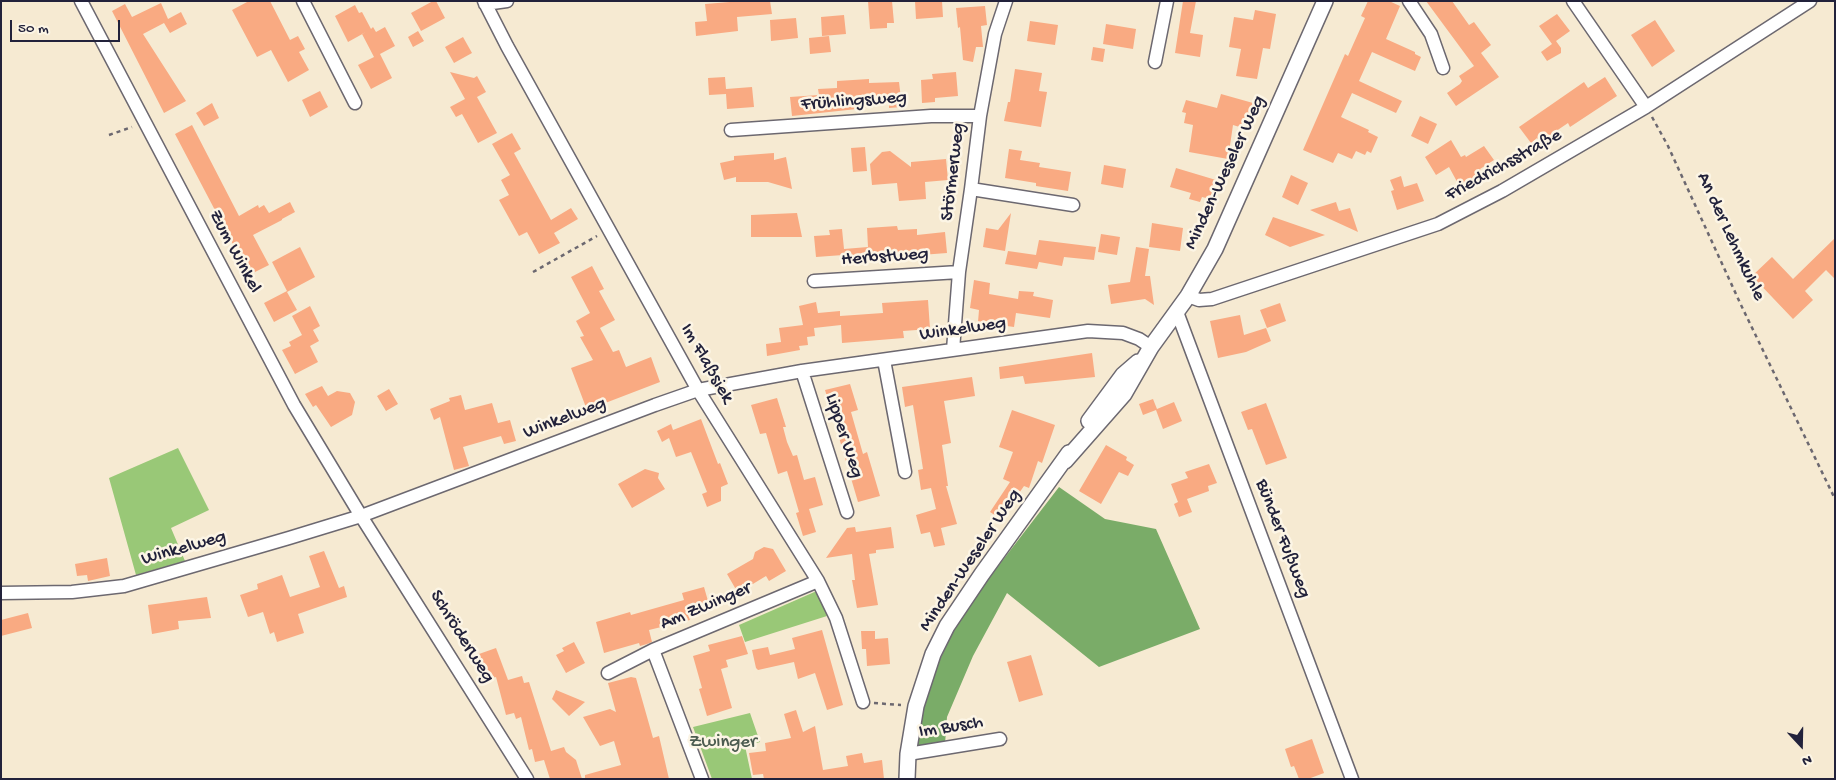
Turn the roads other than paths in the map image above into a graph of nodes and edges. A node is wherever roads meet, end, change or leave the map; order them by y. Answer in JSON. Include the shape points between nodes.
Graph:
{"nodes":[{"id":1,"x":81,"y":1,"type":"edge"},
{"id":2,"x":303,"y":1,"type":"edge"},
{"id":3,"x":507,"y":1,"type":"edge"},
{"id":4,"x":1006,"y":1,"type":"edge"},
{"id":5,"x":1167,"y":1,"type":"edge"},
{"id":6,"x":1325,"y":1,"type":"edge"},
{"id":7,"x":1408,"y":1,"type":"edge"},
{"id":8,"x":1573,"y":1,"type":"edge"},
{"id":9,"x":1810,"y":1,"type":"edge"},
{"id":10,"x":484,"y":2,"type":"edge"},
{"id":11,"x":1155,"y":62,"type":"dead end"},
{"id":12,"x":1443,"y":68,"type":"dead end"},
{"id":13,"x":355,"y":103,"type":"dead end"},
{"id":14,"x":1646,"y":107,"type":"junction"},
{"id":15,"x":980,"y":116,"type":"junction"},
{"id":16,"x":731,"y":130,"type":"dead end"},
{"id":17,"x":972,"y":189,"type":"junction"},
{"id":18,"x":1073,"y":205,"type":"dead end"},
{"id":19,"x":959,"y":272,"type":"junction"},
{"id":20,"x":814,"y":281,"type":"dead end"},
{"id":21,"x":1188,"y":296,"type":"junction"},
{"id":22,"x":1177,"y":312,"type":"junction"},
{"id":23,"x":953,"y":350,"type":"junction"},
{"id":24,"x":1149,"y":350,"type":"junction"},
{"id":25,"x":884,"y":360,"type":"junction"},
{"id":26,"x":802,"y":371,"type":"junction"},
{"id":27,"x":698,"y":390,"type":"junction"},
{"id":28,"x":905,"y":472,"type":"dead end"},
{"id":29,"x":847,"y":512,"type":"dead end"},
{"id":30,"x":361,"y":516,"type":"junction"},
{"id":31,"x":818,"y":581,"type":"junction"},
{"id":32,"x":1,"y":593,"type":"edge"},
{"id":33,"x":653,"y":650,"type":"junction"},
{"id":34,"x":608,"y":673,"type":"dead end"},
{"id":35,"x":863,"y":702,"type":"road end"},
{"id":36,"x":1000,"y":739,"type":"dead end"},
{"id":37,"x":908,"y":754,"type":"junction"},
{"id":38,"x":527,"y":779,"type":"edge"},
{"id":39,"x":702,"y":779,"type":"edge"},
{"id":40,"x":907,"y":779,"type":"edge"},
{"id":41,"x":1352,"y":779,"type":"edge"}],
"edges":[{"from":1,"to":30,"type":"street","name":"Zum Winkel","via":[[294,405]]},
{"from":2,"to":13,"type":"street"},
{"from":3,"to":10,"type":"street"},
{"from":4,"to":15,"type":"street","name":"Störmerweg","via":[[995,34]]},
{"from":5,"to":11,"type":"street"},
{"from":6,"to":21,"type":"street","name":"Minden-Weseler Weg","via":[[1215,248]]},
{"from":7,"to":12,"type":"street","via":[[1432,34]]},
{"from":8,"to":14,"type":"street"},
{"from":9,"to":14,"type":"street","name":"Friedrichsstraße"},
{"from":10,"to":27,"type":"street","name":"Im Flaßsiek"},
{"from":14,"to":21,"type":"street","name":"Friedrichsstraße","via":[[1502,191],[1438,224],[1212,298],[1199,300]]},
{"from":15,"to":16,"type":"street","name":"Frühlingsweg","via":[[931,116]]},
{"from":15,"to":17,"type":"street","name":"Störmerweg"},
{"from":17,"to":18,"type":"street"},
{"from":17,"to":19,"type":"street","name":"Störmerweg"},
{"from":19,"to":20,"type":"street","name":"Herbstweg"},
{"from":19,"to":23,"type":"street","name":"Störmerweg"},
{"from":21,"to":22,"type":"street","name":"Minden-Weseler Weg"},
{"from":22,"to":24,"type":"street","name":"Minden-Weseler Weg"},
{"from":22,"to":41,"type":"street","name":"Bünder Fußweg"},
{"from":23,"to":24,"type":"street","name":"Winkelweg","via":[[1096,331],[1124,333],[1138,339]]},
{"from":23,"to":25,"type":"street","name":"Winkelweg"},
{"from":24,"to":37,"type":"street","name":"Minden-Weseler Weg","via":[[1124,394],[1065,461],[947,626],[933,654],[916,706]]},
{"from":25,"to":26,"type":"street","name":"Winkelweg"},
{"from":25,"to":28,"type":"street"},
{"from":26,"to":27,"type":"street","name":"Winkelweg"},
{"from":26,"to":29,"type":"street","name":"Lipper Weg"},
{"from":27,"to":30,"type":"street","name":"Winkelweg"},
{"from":27,"to":31,"type":"street","name":"Im Flaßsiek"},
{"from":30,"to":32,"type":"street","name":"Winkelweg","via":[[124,586],[72,592]]},
{"from":30,"to":38,"type":"street","name":"Schröderweg"},
{"from":31,"to":33,"type":"street","name":"Am Zwinger"},
{"from":31,"to":35,"type":"street","name":"Im Flaßsiek","via":[[836,618]]},
{"from":33,"to":34,"type":"street"},
{"from":33,"to":39,"type":"street","name":"Am Zwinger"},
{"from":36,"to":37,"type":"street","name":"Im Busch"},
{"from":37,"to":40,"type":"street","name":"Minden-Weseler Weg"}]}
